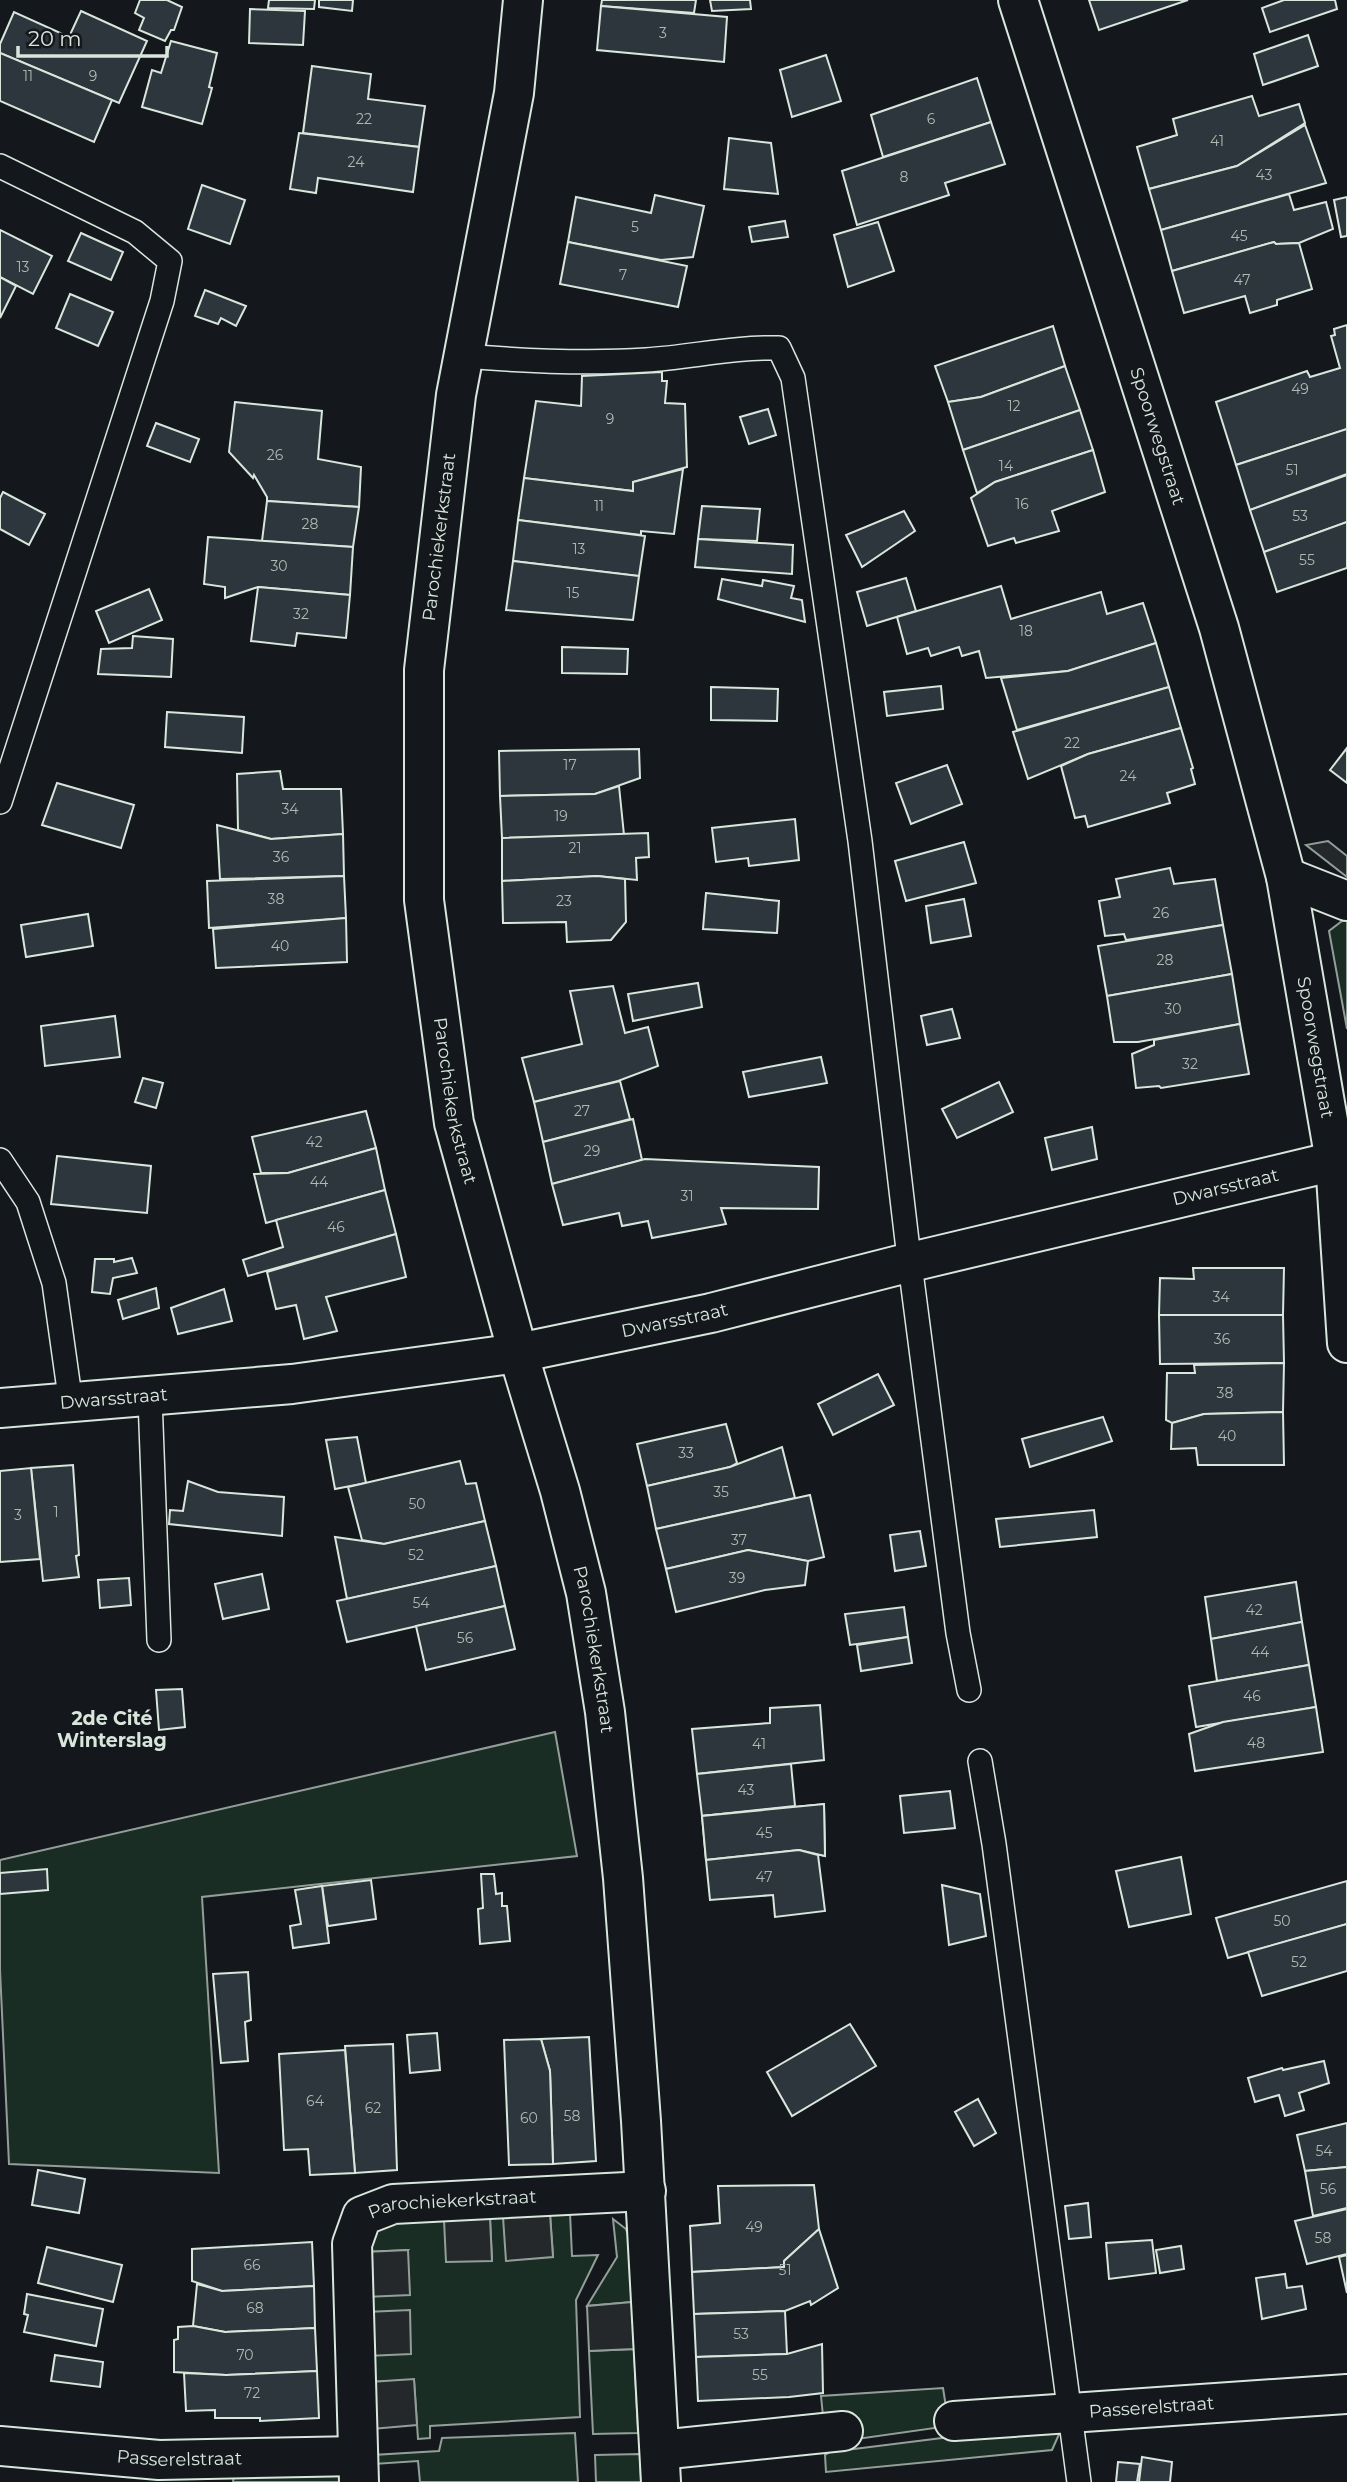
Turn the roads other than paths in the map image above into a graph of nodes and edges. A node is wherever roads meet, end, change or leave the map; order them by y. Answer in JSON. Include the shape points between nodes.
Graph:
{"nodes":[{"id":1,"x":523,"y":0,"type":"edge"},
{"id":2,"x":1018,"y":0,"type":"edge"},
{"id":3,"x":0,"y":166,"type":"edge"},
{"id":4,"x":464,"y":356,"type":"junction"},
{"id":5,"x":0,"y":802,"type":"edge"},
{"id":6,"x":1286,"y":877,"type":"junction"},
{"id":7,"x":1347,"y":901,"type":"edge"},
{"id":8,"x":0,"y":1160,"type":"edge"},
{"id":9,"x":1335,"y":1161,"type":"junction"},
{"id":10,"x":911,"y":1262,"type":"junction"},
{"id":11,"x":1347,"y":1343,"type":"edge"},
{"id":12,"x":518,"y":1353,"type":"junction"},
{"id":13,"x":150,"y":1398,"type":"junction"},
{"id":14,"x":71,"y":1404,"type":"junction"},
{"id":15,"x":0,"y":1408,"type":"edge"},
{"id":16,"x":159,"y":1640,"type":"dead end"},
{"id":17,"x":969,"y":1690,"type":"dead end"},
{"id":18,"x":980,"y":1761,"type":"dead end"},
{"id":19,"x":646,"y":2191,"type":"junction"},
{"id":20,"x":1347,"y":2394,"type":"edge"},
{"id":21,"x":1070,"y":2412,"type":"junction"},
{"id":22,"x":954,"y":2421,"type":"dead end"},
{"id":23,"x":843,"y":2431,"type":"dead end"},
{"id":24,"x":0,"y":2446,"type":"edge"},
{"id":25,"x":661,"y":2466,"type":"edge"},
{"id":26,"x":359,"y":2469,"type":"edge"},
{"id":27,"x":1079,"y":2482,"type":"edge"}],
"edges":[{"from":1,"to":4,"type":"street","name":"Parochiekerkstraat","via":[[514,93]]},
{"from":2,"to":6,"type":"street","name":"Spoorwegstraat","via":[[1219,628]]},
{"from":3,"to":5,"type":"lane","via":[[135,232],[170,261],[162,301]]},
{"from":4,"to":10,"type":"lane","via":[[536,362],[633,360],[744,347],[779,348],[793,378],[807,470]]},
{"from":4,"to":12,"type":"street","name":"Parochiekerkstraat","via":[[424,670],[424,900],[454,1124]]},
{"from":6,"to":7,"type":"street"},
{"from":6,"to":9,"type":"street","name":"Spoorwegstraat"},
{"from":8,"to":14,"type":"lane","via":[[27,1202],[54,1283]]},
{"from":9,"to":10,"type":"street","name":"Dwarsstraat"},
{"from":9,"to":11,"type":"street","name":"Spoorwegstraat"},
{"from":10,"to":12,"type":"street","name":"Dwarsstraat","via":[[711,1313]]},
{"from":10,"to":17,"type":"lane"},
{"from":12,"to":13,"type":"street","name":"Dwarsstraat"},
{"from":12,"to":19,"type":"street","name":"Parochiekerkstraat","via":[[586,1593],[605,1712],[623,1878]]},
{"from":13,"to":14,"type":"street","name":"Dwarsstraat"},
{"from":13,"to":16,"type":"lane"},
{"from":14,"to":15,"type":"street","name":"Dwarsstraat"},
{"from":18,"to":21,"type":"lane"},
{"from":19,"to":25,"type":"street","name":"Parochiekerkstraat"},
{"from":19,"to":26,"type":"street","name":"Parochiekerkstraat","via":[[393,2204],[362,2216],[352,2244]]},
{"from":20,"to":21,"type":"street","name":"Passerelstraat"},
{"from":21,"to":22,"type":"street","name":"Passerelstraat"},
{"from":21,"to":27,"type":"lane"},
{"from":23,"to":25,"type":"street"},
{"from":24,"to":26,"type":"street","name":"Passerelstraat","via":[[159,2460]]}]}
